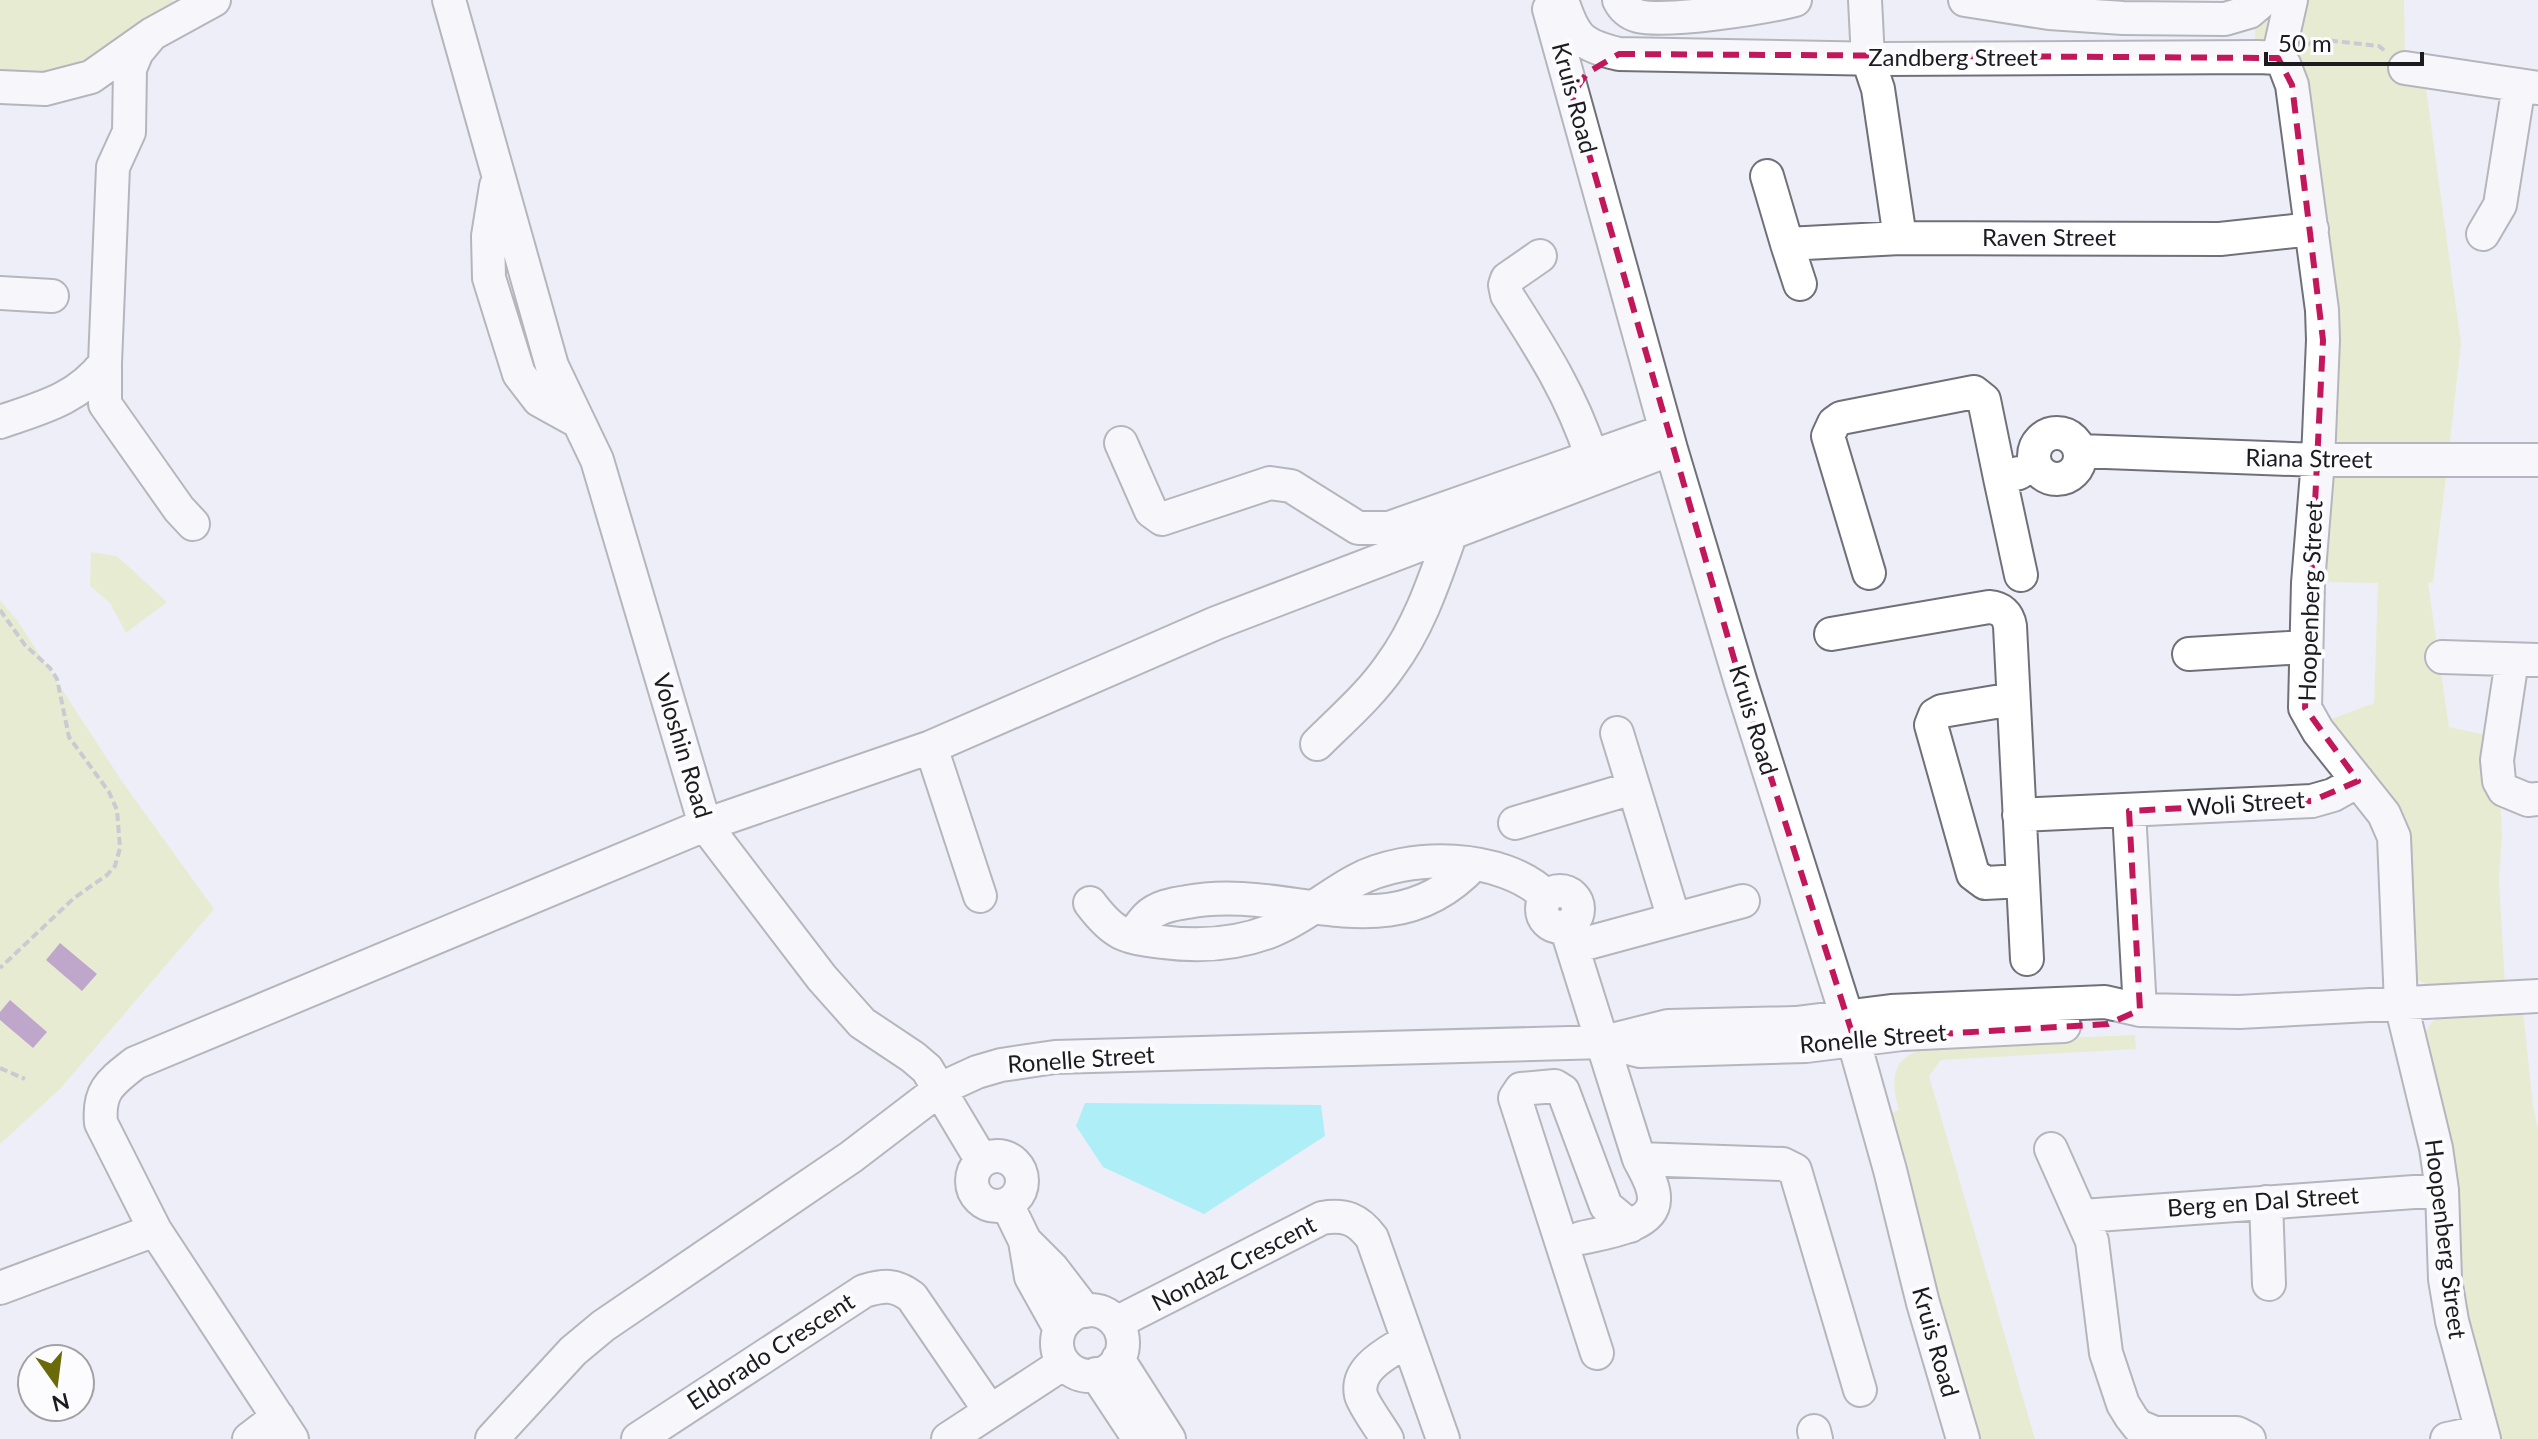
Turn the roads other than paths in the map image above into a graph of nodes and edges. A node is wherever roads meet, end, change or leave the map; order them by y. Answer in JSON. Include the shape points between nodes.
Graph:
{"nodes":[{"id":1,"x":449,"y":0,"type":"edge"},
{"id":2,"x":1547,"y":0,"type":"edge"},
{"id":3,"x":1562,"y":0,"type":"edge"},
{"id":4,"x":1619,"y":0,"type":"edge"},
{"id":5,"x":1795,"y":0,"type":"edge"},
{"id":6,"x":1865,"y":0,"type":"edge"},
{"id":7,"x":1882,"y":0,"type":"edge"},
{"id":8,"x":2263,"y":0,"type":"edge"},
{"id":9,"x":2291,"y":0,"type":"edge"},
{"id":10,"x":1980,"y":3,"type":"edge"},
{"id":11,"x":197,"y":4,"type":"edge"},
{"id":12,"x":152,"y":34,"type":"junction"},
{"id":13,"x":1619,"y":54,"type":"junction"},
{"id":14,"x":2281,"y":61,"type":"junction"},
{"id":15,"x":2405,"y":68,"type":"road end"},
{"id":16,"x":1876,"y":69,"type":"junction"},
{"id":17,"x":2529,"y":86,"type":"edge"},
{"id":18,"x":0,"y":87,"type":"edge"},
{"id":19,"x":1572,"y":95,"type":"junction"},
{"id":20,"x":1767,"y":176,"type":"dead end"},
{"id":21,"x":2312,"y":229,"type":"junction"},
{"id":22,"x":2483,"y":234,"type":"dead end"},
{"id":23,"x":1900,"y":238,"type":"junction"},
{"id":24,"x":1787,"y":244,"type":"junction"},
{"id":25,"x":1540,"y":256,"type":"dead end"},
{"id":26,"x":1800,"y":284,"type":"dead end"},
{"id":27,"x":0,"y":293,"type":"edge"},
{"id":28,"x":52,"y":296,"type":"dead end"},
{"id":29,"x":105,"y":363,"type":"junction"},
{"id":30,"x":0,"y":422,"type":"edge"},
{"id":31,"x":1669,"y":440,"type":"junction"},
{"id":32,"x":1121,"y":443,"type":"dead end"},
{"id":33,"x":1591,"y":455,"type":"junction"},
{"id":34,"x":2318,"y":460,"type":"junction"},
{"id":35,"x":2538,"y":460,"type":"edge"},
{"id":36,"x":2000,"y":478,"type":"junction"},
{"id":37,"x":193,"y":524,"type":"dead end"},
{"id":38,"x":1450,"y":536,"type":"junction"},
{"id":39,"x":1869,"y":573,"type":"dead end"},
{"id":40,"x":2021,"y":575,"type":"dead end"},
{"id":41,"x":1831,"y":634,"type":"dead end"},
{"id":42,"x":2305,"y":647,"type":"junction"},
{"id":43,"x":2189,"y":654,"type":"dead end"},
{"id":44,"x":2442,"y":657,"type":"dead end"},
{"id":45,"x":2525,"y":660,"type":"edge"},
{"id":46,"x":2013,"y":699,"type":"junction"},
{"id":47,"x":1617,"y":733,"type":"dead end"},
{"id":48,"x":1317,"y":744,"type":"dead end"},
{"id":49,"x":931,"y":747,"type":"junction"},
{"id":50,"x":2358,"y":781,"type":"junction"},
{"id":51,"x":1633,"y":788,"type":"junction"},
{"id":52,"x":2538,"y":799,"type":"edge"},
{"id":53,"x":2129,"y":811,"type":"junction"},
{"id":54,"x":2019,"y":815,"type":"junction"},
{"id":55,"x":1515,"y":823,"type":"dead end"},
{"id":56,"x":705,"y":825,"type":"junction"},
{"id":57,"x":2022,"y":881,"type":"junction"},
{"id":58,"x":980,"y":896,"type":"dead end"},
{"id":59,"x":1743,"y":901,"type":"dead end"},
{"id":60,"x":1090,"y":903,"type":"dead end"},
{"id":61,"x":1310,"y":909,"type":"junction"},
{"id":62,"x":1674,"y":919,"type":"junction"},
{"id":63,"x":1132,"y":937,"type":"junction"},
{"id":64,"x":1569,"y":937,"type":"junction"},
{"id":65,"x":2027,"y":959,"type":"dead end"},
{"id":66,"x":2538,"y":996,"type":"edge"},
{"id":67,"x":2401,"y":1004,"type":"junction"},
{"id":68,"x":2140,"y":1010,"type":"junction"},
{"id":69,"x":1850,"y":1028,"type":"junction"},
{"id":70,"x":1604,"y":1042,"type":"junction"},
{"id":71,"x":940,"y":1089,"type":"junction"},
{"id":72,"x":2051,"y":1149,"type":"dead end"},
{"id":73,"x":1639,"y":1159,"type":"junction"},
{"id":74,"x":2442,"y":1190,"type":"junction"},
{"id":75,"x":2266,"y":1202,"type":"junction"},
{"id":76,"x":1618,"y":1216,"type":"junction"},
{"id":77,"x":2083,"y":1216,"type":"junction"},
{"id":78,"x":155,"y":1230,"type":"junction"},
{"id":79,"x":1571,"y":1241,"type":"junction"},
{"id":80,"x":2269,"y":1284,"type":"dead end"},
{"id":81,"x":0,"y":1288,"type":"edge"},
{"id":82,"x":1073,"y":1320,"type":"junction"},
{"id":83,"x":1116,"y":1323,"type":"junction"},
{"id":84,"x":1408,"y":1340,"type":"junction"},
{"id":85,"x":1597,"y":1353,"type":"dead end"},
{"id":86,"x":1064,"y":1363,"type":"junction"},
{"id":87,"x":1107,"y":1367,"type":"junction"},
{"id":88,"x":1860,"y":1390,"type":"dead end"},
{"id":89,"x":990,"y":1411,"type":"junction"},
{"id":90,"x":285,"y":1428,"type":"edge"},
{"id":91,"x":2482,"y":1436,"type":"edge"},
{"id":92,"x":249,"y":1439,"type":"edge"},
{"id":93,"x":492,"y":1439,"type":"edge"},
{"id":94,"x":638,"y":1439,"type":"edge"},
{"id":95,"x":948,"y":1439,"type":"edge"},
{"id":96,"x":1139,"y":1439,"type":"edge"},
{"id":97,"x":1169,"y":1439,"type":"edge"},
{"id":98,"x":1387,"y":1439,"type":"edge"},
{"id":99,"x":1443,"y":1439,"type":"edge"},
{"id":100,"x":1963,"y":1439,"type":"edge"},
{"id":101,"x":2249,"y":1439,"type":"edge"},
{"id":102,"x":2447,"y":1439,"type":"edge"}],
"edges":[{"from":1,"to":56,"type":"street","name":"Voloshin Road","via":[[552,366],[597,460]]},
{"from":2,"to":19,"type":"street","name":"Kruis Road"},
{"from":3,"to":13,"type":"street","name":"Zandberg Street","via":[[1576,35],[1594,48]]},
{"from":4,"to":5,"type":"street","via":[[1630,13],[1651,17]]},
{"from":6,"to":16,"type":"street"},
{"from":7,"to":16,"type":"street"},
{"from":8,"to":10,"type":"street","via":[[2249,12],[2225,19],[2108,17]]},
{"from":9,"to":14,"type":"street"},
{"from":11,"to":12,"type":"street"},
{"from":12,"to":18,"type":"street","via":[[81,81],[45,89]]},
{"from":12,"to":29,"type":"street","via":[[130,69],[129,132],[113,167]]},
{"from":13,"to":16,"type":"street","name":"Zandberg Street"},
{"from":13,"to":19,"type":"street","via":[[1587,73]]},
{"from":14,"to":16,"type":"street","name":"Zandberg Street"},
{"from":14,"to":21,"type":"street","name":"Hoopenberg Street","via":[[2292,85]]},
{"from":15,"to":17,"type":"street"},
{"from":16,"to":23,"type":"street"},
{"from":17,"to":22,"type":"street","via":[[2500,205]]},
{"from":19,"to":31,"type":"street","name":"Kruis Road"},
{"from":20,"to":24,"type":"street"},
{"from":21,"to":23,"type":"street","name":"Raven Street","via":[[2220,239]]},
{"from":21,"to":34,"type":"street","name":"Hoopenberg Street","via":[[2322,310]]},
{"from":23,"to":24,"type":"street","name":"Raven Street"},
{"from":24,"to":26,"type":"street"},
{"from":25,"to":33,"type":"street","via":[[1507,279],[1507,295],[1572,401]]},
{"from":27,"to":28,"type":"street"},
{"from":29,"to":30,"type":"street","via":[[61,401]]},
{"from":29,"to":37,"type":"street","via":[[105,404]]},
{"from":31,"to":33,"type":"street"},
{"from":31,"to":38,"type":"street"},
{"from":31,"to":69,"type":"street","name":"Kruis Road"},
{"from":32,"to":33,"type":"street","via":[[1151,511],[1162,519],[1281,483],[1368,529],[1389,528]]},
{"from":34,"to":35,"type":"street","name":"Riana Street"},
{"from":34,"to":36,"type":"street","name":"Riana Street","via":[[2080,451],[2064,434],[2041,439],[2034,453],[2037,469]]},
{"from":34,"to":42,"type":"street","name":"Hoopenberg Street"},
{"from":36,"to":39,"type":"street","via":[[1984,400],[1974,392],[1834,423],[1828,436]]},
{"from":36,"to":40,"type":"street"},
{"from":38,"to":48,"type":"street","via":[[1407,641],[1370,691]]},
{"from":38,"to":49,"type":"street","via":[[1216,623]]},
{"from":41,"to":46,"type":"street","via":[[1999,609],[2009,620]]},
{"from":42,"to":43,"type":"street"},
{"from":42,"to":50,"type":"street","name":"Hoopenberg Street","via":[[2308,717]]},
{"from":44,"to":45,"type":"street"},
{"from":45,"to":52,"type":"street","via":[[2496,770],[2504,790]]},
{"from":46,"to":54,"type":"street"},
{"from":46,"to":57,"type":"street","via":[[1942,711],[1931,725],[1973,874],[1985,883]]},
{"from":47,"to":51,"type":"street"},
{"from":49,"to":56,"type":"street"},
{"from":49,"to":58,"type":"street"},
{"from":50,"to":53,"type":"street","name":"Woli Street","via":[[2312,801]]},
{"from":50,"to":67,"type":"street","name":"Hoopenberg Street","via":[[2384,814],[2394,837]]},
{"from":51,"to":55,"type":"street"},
{"from":51,"to":62,"type":"street"},
{"from":53,"to":54,"type":"street","name":"Woli Street"},
{"from":53,"to":68,"type":"street"},
{"from":54,"to":57,"type":"street"},
{"from":56,"to":71,"type":"street","name":"Voloshin Road","via":[[862,1023],[913,1057]]},
{"from":56,"to":78,"type":"street","via":[[135,1063],[103,1094],[101,1123]]},
{"from":57,"to":65,"type":"street"},
{"from":59,"to":62,"type":"street"},
{"from":60,"to":63,"type":"street","via":[[1106,923]]},
{"from":61,"to":63,"type":"street","via":[[1286,925],[1208,946]]},
{"from":61,"to":63,"type":"street","via":[[1243,897],[1203,898],[1158,910]]},
{"from":61,"to":64,"type":"street","via":[[1358,879],[1454,861],[1501,869],[1535,886],[1547,897],[1545,919]]},
{"from":62,"to":64,"type":"street"},
{"from":64,"to":70,"type":"street"},
{"from":66,"to":67,"type":"street","name":"Ronelle Street"},
{"from":67,"to":68,"type":"street","name":"Ronelle Street","via":[[2239,1012]]},
{"from":67,"to":74,"type":"street","name":"Hoopenberg Street"},
{"from":68,"to":69,"type":"street","name":"Ronelle Street","via":[[2105,1002],[1891,1011]]},
{"from":69,"to":70,"type":"street","name":"Ronelle Street","via":[[1796,1023],[1668,1026]]},
{"from":69,"to":100,"type":"street","name":"Kruis Road"},
{"from":70,"to":71,"type":"street","name":"Ronelle Street","via":[[1055,1057],[1001,1065]]},
{"from":70,"to":73,"type":"street"},
{"from":71,"to":82,"type":"street","name":"Voloshin Road","via":[[982,1161],[973,1175],[975,1192],[987,1204],[1007,1204],[1025,1241],[1031,1277]]},
{"from":71,"to":93,"type":"street","name":"Ronelle Street","via":[[851,1157],[603,1326]]},
{"from":72,"to":77,"type":"street"},
{"from":73,"to":76,"type":"street","via":[[1654,1201],[1648,1216]]},
{"from":73,"to":88,"type":"street","via":[[1783,1164],[1795,1170]]},
{"from":74,"to":75,"type":"street","name":"Berg en Dal Street"},
{"from":74,"to":91,"type":"street","name":"Hoopenberg Street","via":[[2445,1279]]},
{"from":75,"to":77,"type":"street","name":"Berg en Dal Street"},
{"from":75,"to":80,"type":"street"},
{"from":76,"to":79,"type":"street"},
{"from":76,"to":79,"type":"street","via":[[1563,1091],[1555,1086],[1521,1089],[1515,1098]]},
{"from":77,"to":101,"type":"street","via":[[2096,1262],[2106,1353],[2131,1417],[2155,1433],[2237,1433]]},
{"from":78,"to":81,"type":"street"},
{"from":78,"to":90,"type":"street"},
{"from":79,"to":85,"type":"street"},
{"from":82,"to":83,"type":"street","via":[[1103,1312]]},
{"from":82,"to":86,"type":"street","via":[[1057,1343]]},
{"from":83,"to":84,"type":"street","name":"Nondaz Crescent","via":[[1335,1216],[1353,1218],[1372,1238]]},
{"from":83,"to":87,"type":"street","via":[[1122,1338]]},
{"from":84,"to":98,"type":"street","via":[[1363,1376],[1361,1395]]},
{"from":84,"to":99,"type":"street","name":"Nondaz Crescent"},
{"from":86,"to":87,"type":"street","via":[[1081,1374]]},
{"from":86,"to":89,"type":"street"},
{"from":87,"to":96,"type":"street"},
{"from":87,"to":97,"type":"street"},
{"from":89,"to":94,"type":"street","name":"Eldorado Crescent","via":[[912,1297],[898,1286],[882,1286],[864,1291]]},
{"from":89,"to":95,"type":"street"},
{"from":90,"to":92,"type":"street"},
{"from":91,"to":102,"type":"street"}]}
